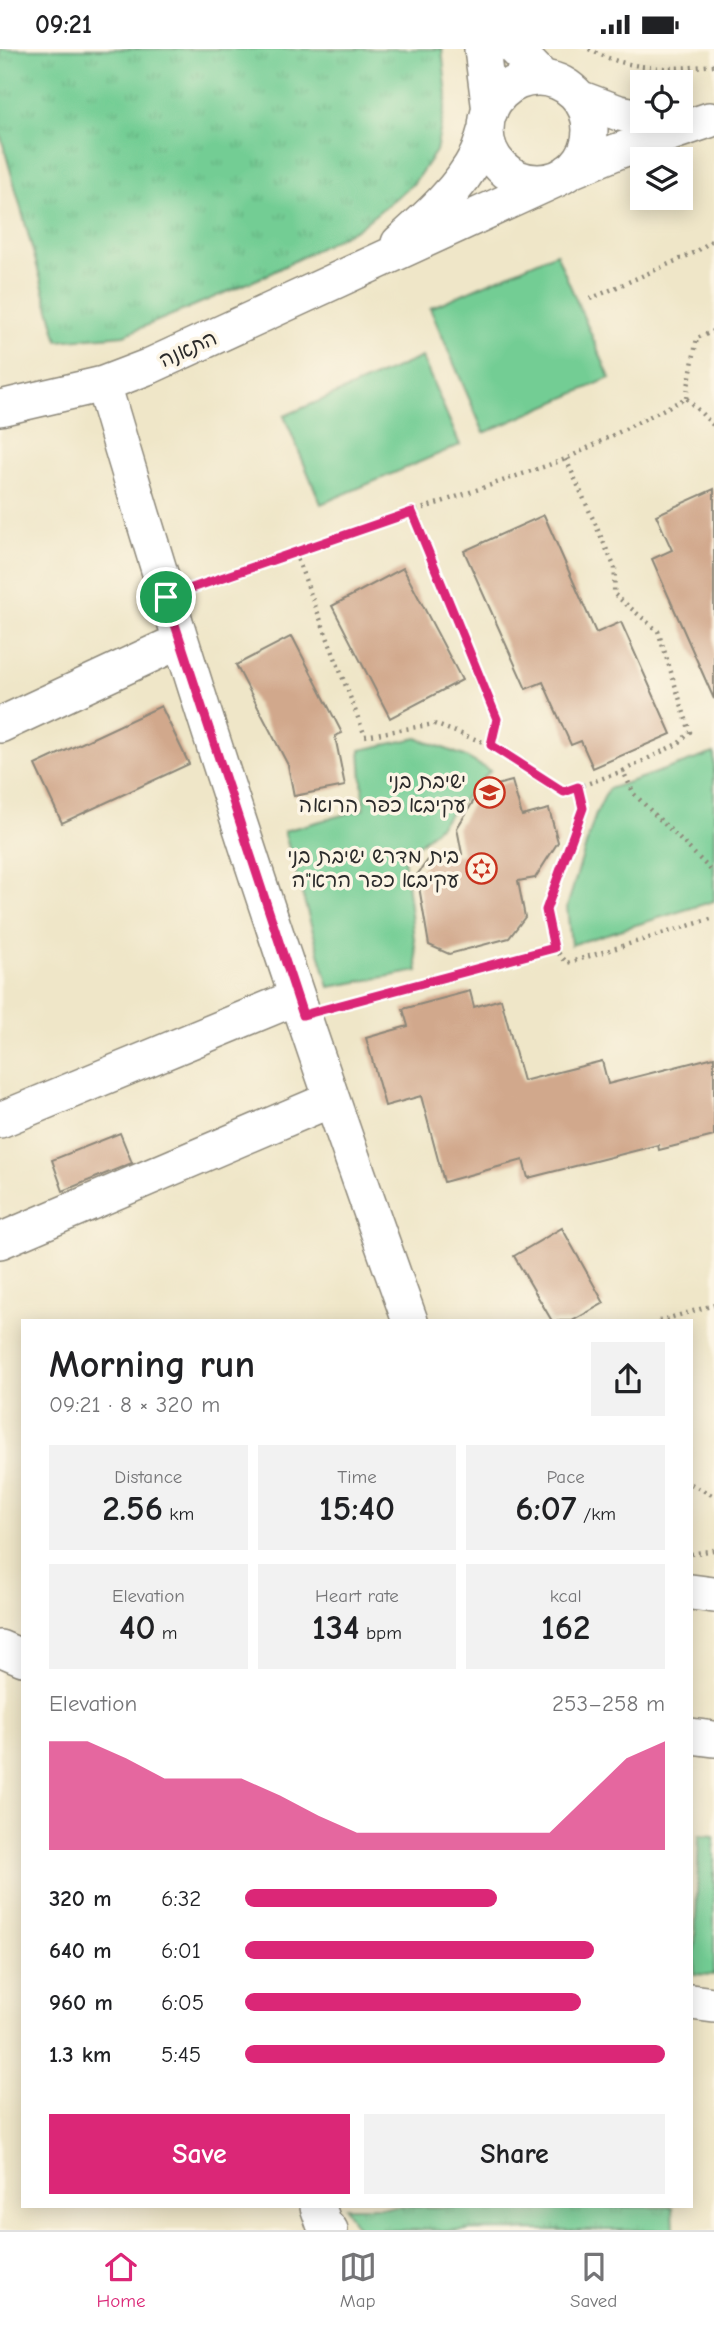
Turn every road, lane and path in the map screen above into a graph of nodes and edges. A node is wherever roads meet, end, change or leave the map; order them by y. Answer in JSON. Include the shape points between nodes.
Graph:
{"nodes":[{"id":1,"x":482,"y":49,"type":"edge"},
{"id":2,"x":515,"y":49,"type":"edge"},
{"id":3,"x":589,"y":49,"type":"edge"},
{"id":4,"x":714,"y":65,"type":"edge"},
{"id":5,"x":543,"y":78,"type":"junction"},
{"id":6,"x":579,"y":98,"type":"junction"},
{"id":7,"x":630,"y":115,"type":"edge"},
{"id":8,"x":488,"y":120,"type":"junction"},
{"id":9,"x":701,"y":120,"type":"edge"},
{"id":10,"x":564,"y":175,"type":"junction"},
{"id":11,"x":714,"y":239,"type":"edge"},
{"id":12,"x":369,"y":267,"type":"junction"},
{"id":13,"x":590,"y":299,"type":"dead end"},
{"id":14,"x":714,"y":331,"type":"edge"},
{"id":15,"x":103,"y":384,"type":"junction"},
{"id":16,"x":686,"y":398,"type":"junction"},
{"id":17,"x":0,"y":408,"type":"edge"},
{"id":18,"x":714,"y":426,"type":"edge"},
{"id":19,"x":566,"y":459,"type":"junction"},
{"id":20,"x":412,"y":512,"type":"junction"},
{"id":21,"x":295,"y":553,"type":"junction"},
{"id":22,"x":166,"y":597,"type":"junction"},
{"id":23,"x":180,"y":641,"type":"junction"},
{"id":24,"x":0,"y":725,"type":"edge"},
{"id":25,"x":491,"y":745,"type":"junction"},
{"id":26,"x":623,"y":771,"type":"junction"},
{"id":27,"x":578,"y":787,"type":"junction"},
{"id":28,"x":714,"y":873,"type":"edge"},
{"id":29,"x":714,"y":918,"type":"edge"},
{"id":30,"x":554,"y":948,"type":"junction"},
{"id":31,"x":300,"y":1006,"type":"junction"},
{"id":32,"x":330,"y":1100,"type":"junction"},
{"id":33,"x":0,"y":1120,"type":"edge"},
{"id":34,"x":0,"y":1241,"type":"edge"},
{"id":35,"x":714,"y":1305,"type":"edge"},
{"id":36,"x":409,"y":1319,"type":"edge"},
{"id":37,"x":666,"y":1319,"type":"edge"},
{"id":38,"x":693,"y":1485,"type":"edge"},
{"id":39,"x":714,"y":1496,"type":"edge"},
{"id":40,"x":714,"y":1550,"type":"edge"},
{"id":41,"x":693,"y":1555,"type":"edge"},
{"id":42,"x":693,"y":1592,"type":"edge"},
{"id":43,"x":714,"y":1595,"type":"edge"},
{"id":44,"x":0,"y":1648,"type":"edge"},
{"id":45,"x":21,"y":1657,"type":"edge"},
{"id":46,"x":693,"y":1736,"type":"edge"},
{"id":47,"x":714,"y":1739,"type":"edge"},
{"id":48,"x":693,"y":2002,"type":"edge"},
{"id":49,"x":714,"y":2004,"type":"edge"},
{"id":50,"x":318,"y":2208,"type":"edge"},
{"id":51,"x":330,"y":2230,"type":"edge"}],
"edges":[{"from":1,"to":8,"type":"street"},
{"from":2,"to":5,"type":"street"},
{"from":3,"to":4,"type":"path","via":[[642,67],[674,70]]},
{"from":5,"to":6,"type":"street","via":[[559,82]]},
{"from":5,"to":8,"type":"street","via":[[511,85],[498,96]]},
{"from":6,"to":7,"type":"street"},
{"from":6,"to":10,"type":"street","via":[[590,121],[590,138],[584,155]]},
{"from":8,"to":10,"type":"street","via":[[488,145],[509,173],[542,182]]},
{"from":8,"to":12,"type":"street","name":"התאנה","via":[[477,154],[440,204]]},
{"from":9,"to":10,"type":"street","name":"התאנה"},
{"from":10,"to":12,"type":"street","name":"התאנה"},
{"from":11,"to":13,"type":"path","via":[[696,252]]},
{"from":12,"to":15,"type":"street","name":"התאנה"},
{"from":14,"to":16,"type":"path","via":[[697,338]]},
{"from":15,"to":17,"type":"street","name":"התאנה"},
{"from":15,"to":22,"type":"street"},
{"from":16,"to":18,"type":"path"},
{"from":16,"to":19,"type":"path"},
{"from":19,"to":20,"type":"path"},
{"from":19,"to":26,"type":"path","via":[[615,568],[614,594],[658,631],[690,732]]},
{"from":20,"to":21,"type":"path"},
{"from":20,"to":25,"type":"path","via":[[497,719]]},
{"from":21,"to":22,"type":"path"},
{"from":21,"to":25,"type":"path","via":[[365,736],[434,724]]},
{"from":22,"to":23,"type":"street"},
{"from":23,"to":24,"type":"street"},
{"from":23,"to":31,"type":"street"},
{"from":25,"to":27,"type":"path","via":[[564,792]]},
{"from":26,"to":27,"type":"path"},
{"from":26,"to":28,"type":"path","via":[[634,794]]},
{"from":27,"to":30,"type":"path","via":[[583,808],[546,910]]},
{"from":29,"to":30,"type":"path","via":[[567,963]]},
{"from":30,"to":31,"type":"path"},
{"from":31,"to":32,"type":"street"},
{"from":31,"to":33,"type":"street"},
{"from":32,"to":34,"type":"street"},
{"from":32,"to":36,"type":"street"},
{"from":35,"to":37,"type":"path"},
{"from":38,"to":39,"type":"path"},
{"from":40,"to":41,"type":"path"},
{"from":42,"to":43,"type":"street"},
{"from":44,"to":45,"type":"street"},
{"from":46,"to":47,"type":"street"},
{"from":48,"to":49,"type":"street"},
{"from":50,"to":51,"type":"street"}]}
